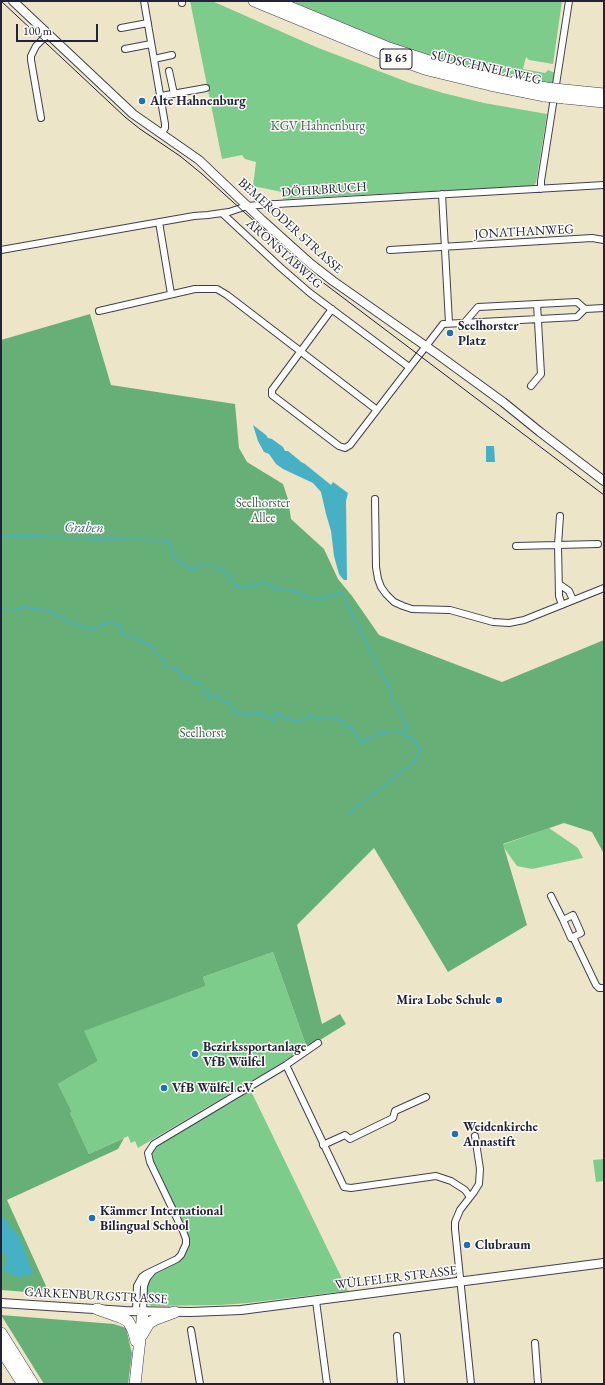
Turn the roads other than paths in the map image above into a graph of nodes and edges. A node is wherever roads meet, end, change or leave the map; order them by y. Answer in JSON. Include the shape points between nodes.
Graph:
{"nodes":[{"id":1,"x":12,"y":1,"type":"edge"},
{"id":2,"x":144,"y":1,"type":"edge"},
{"id":3,"x":254,"y":1,"type":"edge"},
{"id":4,"x":275,"y":1,"type":"edge"},
{"id":5,"x":569,"y":1,"type":"edge"},
{"id":6,"x":148,"y":23,"type":"junction"},
{"id":7,"x":121,"y":28,"type":"dead end"},
{"id":8,"x":47,"y":34,"type":"junction"},
{"id":9,"x":151,"y":44,"type":"junction"},
{"id":10,"x":125,"y":50,"type":"dead end"},
{"id":11,"x":172,"y":55,"type":"dead end"},
{"id":12,"x":154,"y":59,"type":"junction"},
{"id":13,"x":169,"y":70,"type":"dead end"},
{"id":14,"x":206,"y":88,"type":"dead end"},
{"id":15,"x":546,"y":92,"type":"junction"},
{"id":16,"x":174,"y":94,"type":"junction"},
{"id":17,"x":564,"y":94,"type":"junction"},
{"id":18,"x":604,"y":94,"type":"edge"},
{"id":19,"x":161,"y":96,"type":"junction"},
{"id":20,"x":604,"y":102,"type":"edge"},
{"id":21,"x":41,"y":118,"type":"dead end"},
{"id":22,"x":161,"y":134,"type":"junction"},
{"id":23,"x":604,"y":185,"type":"edge"},
{"id":24,"x":541,"y":188,"type":"junction"},
{"id":25,"x":442,"y":194,"type":"junction"},
{"id":26,"x":247,"y":206,"type":"junction"},
{"id":27,"x":222,"y":213,"type":"junction"},
{"id":28,"x":159,"y":222,"type":"junction"},
{"id":29,"x":604,"y":240,"type":"edge"},
{"id":30,"x":445,"y":247,"type":"junction"},
{"id":31,"x":1,"y":250,"type":"edge"},
{"id":32,"x":390,"y":250,"type":"dead end"},
{"id":33,"x":171,"y":294,"type":"junction"},
{"id":34,"x":537,"y":304,"type":"junction"},
{"id":35,"x":604,"y":308,"type":"edge"},
{"id":36,"x":332,"y":309,"type":"junction"},
{"id":37,"x":586,"y":310,"type":"junction"},
{"id":38,"x":99,"y":311,"type":"dead end"},
{"id":39,"x":538,"y":319,"type":"junction"},
{"id":40,"x":465,"y":322,"type":"junction"},
{"id":41,"x":449,"y":323,"type":"junction"},
{"id":42,"x":425,"y":346,"type":"junction"},
{"id":43,"x":300,"y":352,"type":"junction"},
{"id":44,"x":410,"y":367,"type":"junction"},
{"id":45,"x":531,"y":386,"type":"dead end"},
{"id":46,"x":377,"y":410,"type":"junction"},
{"id":47,"x":604,"y":481,"type":"edge"},
{"id":48,"x":375,"y":499,"type":"dead end"},
{"id":49,"x":560,"y":516,"type":"dead end"},
{"id":50,"x":598,"y":544,"type":"dead end"},
{"id":51,"x":558,"y":545,"type":"junction"},
{"id":52,"x":516,"y":546,"type":"dead end"},
{"id":53,"x":559,"y":584,"type":"junction"},
{"id":54,"x":604,"y":588,"type":"edge"},
{"id":55,"x":573,"y":600,"type":"junction"},
{"id":56,"x":562,"y":606,"type":"junction"},
{"id":57,"x":551,"y":896,"type":"dead end"},
{"id":58,"x":563,"y":920,"type":"junction"},
{"id":59,"x":573,"y":937,"type":"junction"},
{"id":60,"x":604,"y":988,"type":"edge"},
{"id":61,"x":318,"y":1043,"type":"dead end"},
{"id":62,"x":286,"y":1065,"type":"junction"},
{"id":63,"x":426,"y":1096,"type":"dead end"},
{"id":64,"x":475,"y":1136,"type":"dead end"},
{"id":65,"x":323,"y":1145,"type":"junction"},
{"id":66,"x":470,"y":1197,"type":"junction"},
{"id":67,"x":604,"y":1263,"type":"edge"},
{"id":68,"x":461,"y":1282,"type":"junction"},
{"id":69,"x":316,"y":1301,"type":"junction"},
{"id":70,"x":1,"y":1304,"type":"edge"},
{"id":71,"x":97,"y":1309,"type":"junction"},
{"id":72,"x":139,"y":1312,"type":"junction"},
{"id":73,"x":175,"y":1312,"type":"junction"},
{"id":74,"x":191,"y":1312,"type":"joint"},
{"id":75,"x":191,"y":1330,"type":"dead end"},
{"id":76,"x":1,"y":1333,"type":"edge"},
{"id":77,"x":397,"y":1336,"type":"dead end"},
{"id":78,"x":138,"y":1341,"type":"junction"},
{"id":79,"x":535,"y":1344,"type":"dead end"},
{"id":80,"x":1,"y":1350,"type":"edge"},
{"id":81,"x":23,"y":1384,"type":"edge"},
{"id":82,"x":33,"y":1384,"type":"edge"},
{"id":83,"x":132,"y":1384,"type":"edge"},
{"id":84,"x":136,"y":1384,"type":"edge"},
{"id":85,"x":200,"y":1384,"type":"edge"},
{"id":86,"x":327,"y":1384,"type":"edge"},
{"id":87,"x":401,"y":1384,"type":"edge"},
{"id":88,"x":471,"y":1384,"type":"edge"},
{"id":89,"x":538,"y":1384,"type":"edge"}],
"edges":[{"from":1,"to":8,"type":"main road","name":"BEMERODER STRASSE"},
{"from":2,"to":6,"type":"street"},
{"from":3,"to":15,"type":"highway","name":"SÜDSCHNELLWEG","number":"B 65","via":[[428,70],[490,85]]},
{"from":4,"to":15,"type":"highway","name":"SÜDSCHNELLWEG","number":"B 65","via":[[389,48]]},
{"from":5,"to":24,"type":"street"},
{"from":6,"to":7,"type":"street"},
{"from":6,"to":9,"type":"street"},
{"from":8,"to":21,"type":"street","via":[[36,46],[31,60]]},
{"from":8,"to":22,"type":"main road","name":"BEMERODER STRASSE","via":[[133,114]]},
{"from":9,"to":10,"type":"street"},
{"from":9,"to":12,"type":"street"},
{"from":11,"to":12,"type":"street"},
{"from":12,"to":19,"type":"street"},
{"from":13,"to":16,"type":"street"},
{"from":14,"to":16,"type":"street"},
{"from":15,"to":17,"type":"highway","name":"SÜDSCHNELLWEG","number":"B 65","bridge":true},
{"from":16,"to":19,"type":"street"},
{"from":17,"to":18,"type":"highway","name":"SÜDSCHNELLWEG","number":"B 65"},
{"from":17,"to":20,"type":"highway","name":"SÜDSCHNELLWEG","number":"B 65"},
{"from":19,"to":22,"type":"street","via":[[165,128]]},
{"from":22,"to":26,"type":"main road","name":"BEMERODER STRASSE","via":[[199,160]]},
{"from":23,"to":24,"type":"street","name":"DÖHRBRUCH"},
{"from":24,"to":25,"type":"street","name":"DÖHRBRUCH"},
{"from":25,"to":26,"type":"street","name":"DÖHRBRUCH"},
{"from":25,"to":30,"type":"street"},
{"from":26,"to":27,"type":"street","name":"DÖHRBRUCH"},
{"from":26,"to":42,"type":"main road","name":"BEMERODER STRASSE","via":[[333,281]]},
{"from":27,"to":28,"type":"street","name":"DÖHRBRUCH"},
{"from":27,"to":36,"type":"street","name":"ARONSTABWEG","via":[[280,267]]},
{"from":28,"to":31,"type":"street","name":"DÖHRBRUCH"},
{"from":28,"to":33,"type":"street"},
{"from":29,"to":30,"type":"street","name":"JONATHANWEG","via":[[592,238]]},
{"from":30,"to":32,"type":"street","name":"JONATHANWEG"},
{"from":30,"to":41,"type":"street"},
{"from":33,"to":38,"type":"street"},
{"from":33,"to":43,"type":"street","via":[[195,289],[217,289]]},
{"from":34,"to":37,"type":"street","via":[[577,302]]},
{"from":34,"to":39,"type":"street"},
{"from":34,"to":40,"type":"street","via":[[478,307]]},
{"from":35,"to":37,"type":"street"},
{"from":36,"to":43,"type":"street"},
{"from":36,"to":44,"type":"street","name":"ARONSTABWEG"},
{"from":37,"to":39,"type":"street","via":[[577,317]]},
{"from":39,"to":40,"type":"street"},
{"from":39,"to":45,"type":"street","via":[[541,374]]},
{"from":40,"to":41,"type":"street"},
{"from":41,"to":42,"type":"street","via":[[443,324]]},
{"from":42,"to":44,"type":"street"},
{"from":42,"to":47,"type":"main road","name":"BEMERODER STRASSE","via":[[503,402]]},
{"from":43,"to":46,"type":"street"},
{"from":43,"to":46,"type":"street","via":[[272,390],[272,395],[339,446],[345,448],[350,445]]},
{"from":44,"to":46,"type":"street"},
{"from":48,"to":56,"type":"street","via":[[378,579],[381,587],[394,602],[412,609],[450,610],[493,622],[509,623]]},
{"from":49,"to":51,"type":"street"},
{"from":50,"to":51,"type":"street"},
{"from":51,"to":52,"type":"street"},
{"from":51,"to":53,"type":"street"},
{"from":53,"to":55,"type":"street","via":[[569,591]]},
{"from":53,"to":56,"type":"street"},
{"from":54,"to":55,"type":"street"},
{"from":55,"to":56,"type":"street"},
{"from":57,"to":58,"type":"street"},
{"from":58,"to":59,"type":"street","via":[[571,938]]},
{"from":58,"to":59,"type":"street","via":[[573,915],[581,932]]},
{"from":59,"to":60,"type":"street","via":[[596,985],[598,988]]},
{"from":61,"to":62,"type":"street"},
{"from":62,"to":65,"type":"street"},
{"from":62,"to":72,"type":"street","via":[[154,1144],[148,1152],[186,1244],[177,1259],[146,1274],[139,1282]]},
{"from":63,"to":65,"type":"street","via":[[395,1111],[393,1118],[350,1139],[345,1135]]},
{"from":64,"to":66,"type":"street","via":[[480,1177],[479,1184]]},
{"from":65,"to":66,"type":"street","via":[[344,1187],[436,1176],[451,1181],[465,1190]]},
{"from":66,"to":68,"type":"street","via":[[455,1222]]},
{"from":67,"to":68,"type":"main road","name":"WÜLFELER STRASSE"},
{"from":68,"to":69,"type":"main road","name":"WÜLFELER STRASSE"},
{"from":68,"to":88,"type":"street"},
{"from":69,"to":74,"type":"main road","name":"WÜLFELER STRASSE","via":[[241,1310]]},
{"from":69,"to":86,"type":"street"},
{"from":70,"to":71,"type":"main road","name":"GARKENBURGSTRASSE"},
{"from":71,"to":72,"type":"main road","name":"GARKENBURGSTRASSE"},
{"from":71,"to":78,"type":"highway","via":[[128,1321]]},
{"from":72,"to":73,"type":"main road","name":"GARKENBURGSTRASSE"},
{"from":72,"to":78,"type":"highway"},
{"from":73,"to":74,"type":"main road","name":"GARKENBURGSTRASSE"},
{"from":73,"to":78,"type":"highway","via":[[149,1323]]},
{"from":75,"to":85,"type":"street"},
{"from":76,"to":82,"type":"highway"},
{"from":77,"to":87,"type":"street"},
{"from":78,"to":83,"type":"highway"},
{"from":78,"to":84,"type":"highway"},
{"from":79,"to":89,"type":"street"},
{"from":80,"to":81,"type":"highway"}]}
